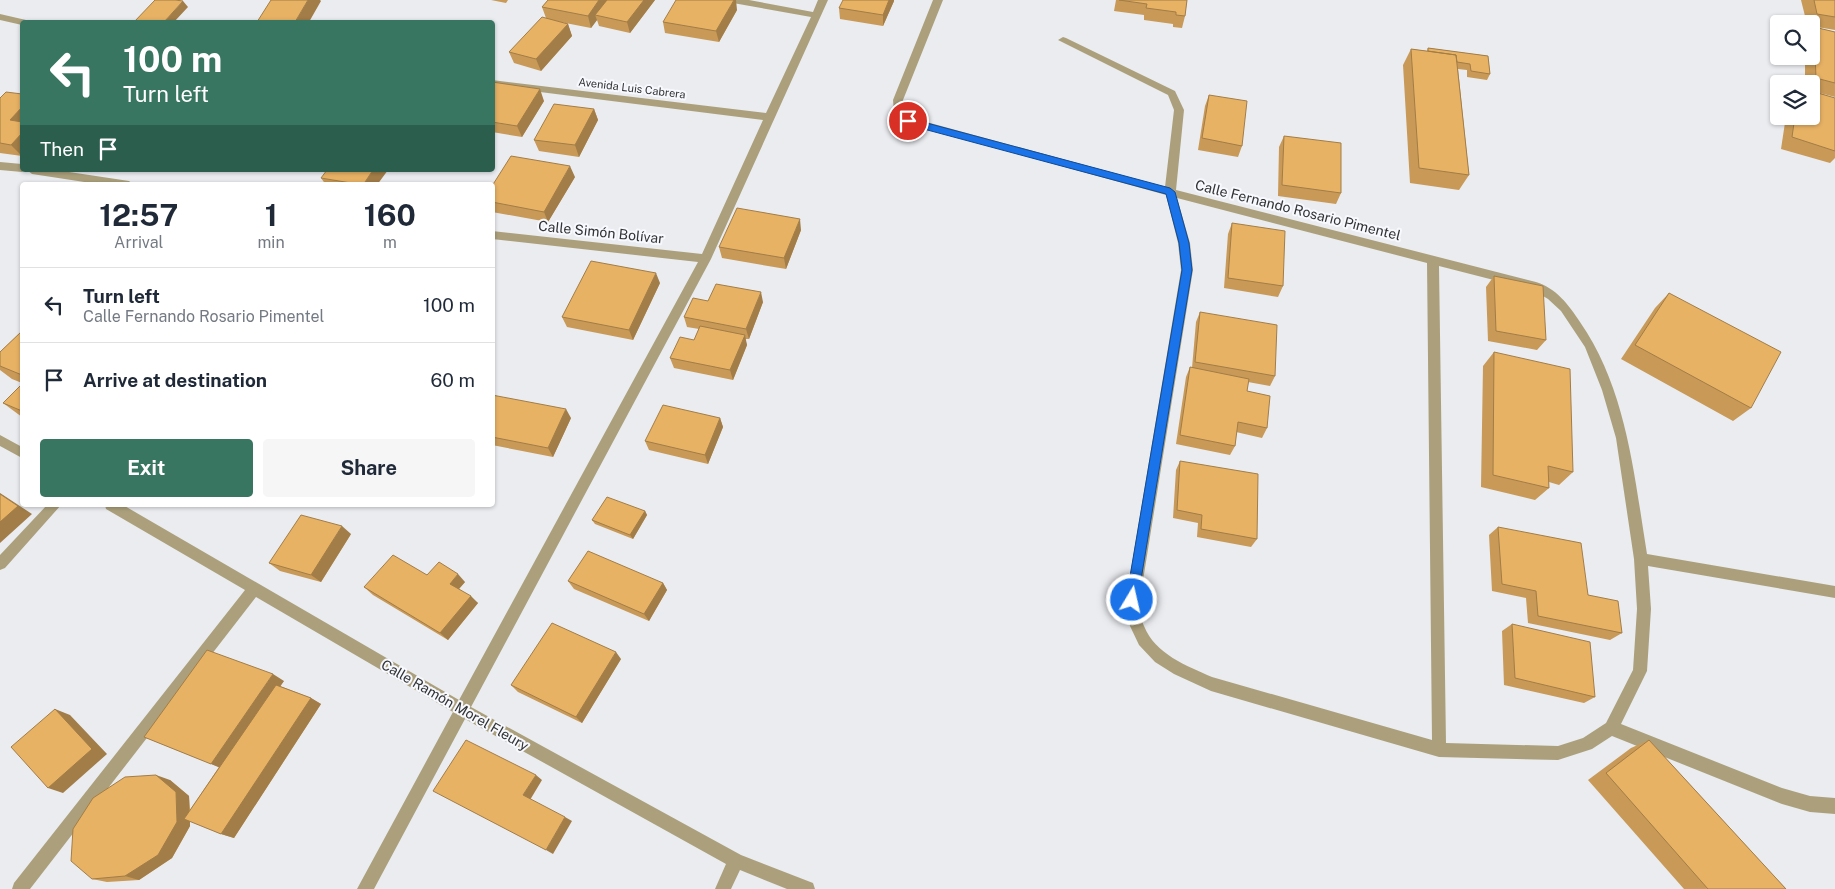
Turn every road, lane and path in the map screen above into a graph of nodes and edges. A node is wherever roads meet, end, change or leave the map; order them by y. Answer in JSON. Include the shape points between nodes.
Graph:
{"nodes":[{"id":1,"x":733,"y":0,"type":"edge"},
{"id":2,"x":823,"y":0,"type":"edge"},
{"id":3,"x":938,"y":0,"type":"edge"},
{"id":4,"x":815,"y":15,"type":"junction"},
{"id":5,"x":0,"y":17,"type":"edge"},
{"id":6,"x":20,"y":21,"type":"edge"},
{"id":7,"x":1063,"y":40,"type":"dead end"},
{"id":8,"x":495,"y":84,"type":"edge"},
{"id":9,"x":769,"y":117,"type":"junction"},
{"id":10,"x":0,"y":166,"type":"edge"},
{"id":11,"x":20,"y":168,"type":"edge"},
{"id":12,"x":45,"y":172,"type":"edge"},
{"id":13,"x":110,"y":182,"type":"edge"},
{"id":14,"x":1170,"y":192,"type":"junction"},
{"id":15,"x":495,"y":235,"type":"edge"},
{"id":16,"x":706,"y":259,"type":"junction"},
{"id":17,"x":1433,"y":259,"type":"junction"},
{"id":18,"x":0,"y":440,"type":"edge"},
{"id":19,"x":20,"y":452,"type":"edge"},
{"id":20,"x":53,"y":507,"type":"edge"},
{"id":21,"x":114,"y":507,"type":"edge"},
{"id":22,"x":1641,"y":559,"type":"junction"},
{"id":23,"x":0,"y":564,"type":"edge"},
{"id":24,"x":254,"y":588,"type":"junction"},
{"id":25,"x":1835,"y":592,"type":"edge"},
{"id":26,"x":461,"y":709,"type":"junction"},
{"id":27,"x":1611,"y":728,"type":"junction"},
{"id":28,"x":1439,"y":750,"type":"junction"},
{"id":29,"x":1835,"y":806,"type":"edge"},
{"id":30,"x":736,"y":861,"type":"junction"},
{"id":31,"x":20,"y":889,"type":"edge"},
{"id":32,"x":364,"y":889,"type":"edge"},
{"id":33,"x":723,"y":889,"type":"edge"},
{"id":34,"x":807,"y":889,"type":"edge"}],
"edges":[{"from":1,"to":4,"type":"street"},
{"from":2,"to":4,"type":"street"},
{"from":3,"to":14,"type":"street","name":"Calle Fernando Rosario Pimentel","via":[[898,100],[899,112],[908,121]]},
{"from":4,"to":9,"type":"street"},
{"from":5,"to":6,"type":"street"},
{"from":7,"to":14,"type":"street","via":[[1172,93],[1179,110]]},
{"from":8,"to":9,"type":"street","name":"Avenida Luis Cabrera"},
{"from":9,"to":16,"type":"street"},
{"from":10,"to":11,"type":"street"},
{"from":12,"to":13,"type":"street"},
{"from":14,"to":17,"type":"street","name":"Calle Fernando Rosario Pimentel"},
{"from":14,"to":28,"type":"street","via":[[1184,243],[1187,270],[1132,600],[1138,629],[1153,653],[1176,669],[1211,684]]},
{"from":15,"to":16,"type":"street","name":"Calle Simón Bolívar"},
{"from":16,"to":26,"type":"street"},
{"from":17,"to":22,"type":"street","name":"Calle Fernando Rosario Pimentel","via":[[1536,286],[1565,308],[1590,345],[1608,390],[1622,438]]},
{"from":17,"to":28,"type":"street"},
{"from":18,"to":19,"type":"street"},
{"from":20,"to":23,"type":"street"},
{"from":21,"to":24,"type":"street","name":"Calle Ramón Morel Fleury"},
{"from":22,"to":25,"type":"street"},
{"from":22,"to":27,"type":"street","name":"Calle Fernando Rosario Pimentel","via":[[1644,610],[1640,671]]},
{"from":24,"to":26,"type":"street","name":"Calle Ramón Morel Fleury"},
{"from":24,"to":31,"type":"street"},
{"from":26,"to":30,"type":"street","name":"Calle Ramón Morel Fleury"},
{"from":26,"to":32,"type":"street"},
{"from":27,"to":28,"type":"street","via":[[1587,744],[1558,753]]},
{"from":27,"to":29,"type":"street","via":[[1782,796],[1810,804]]},
{"from":30,"to":33,"type":"street"},
{"from":30,"to":34,"type":"street","name":"Calle Ramón Morel Fleury"}]}
